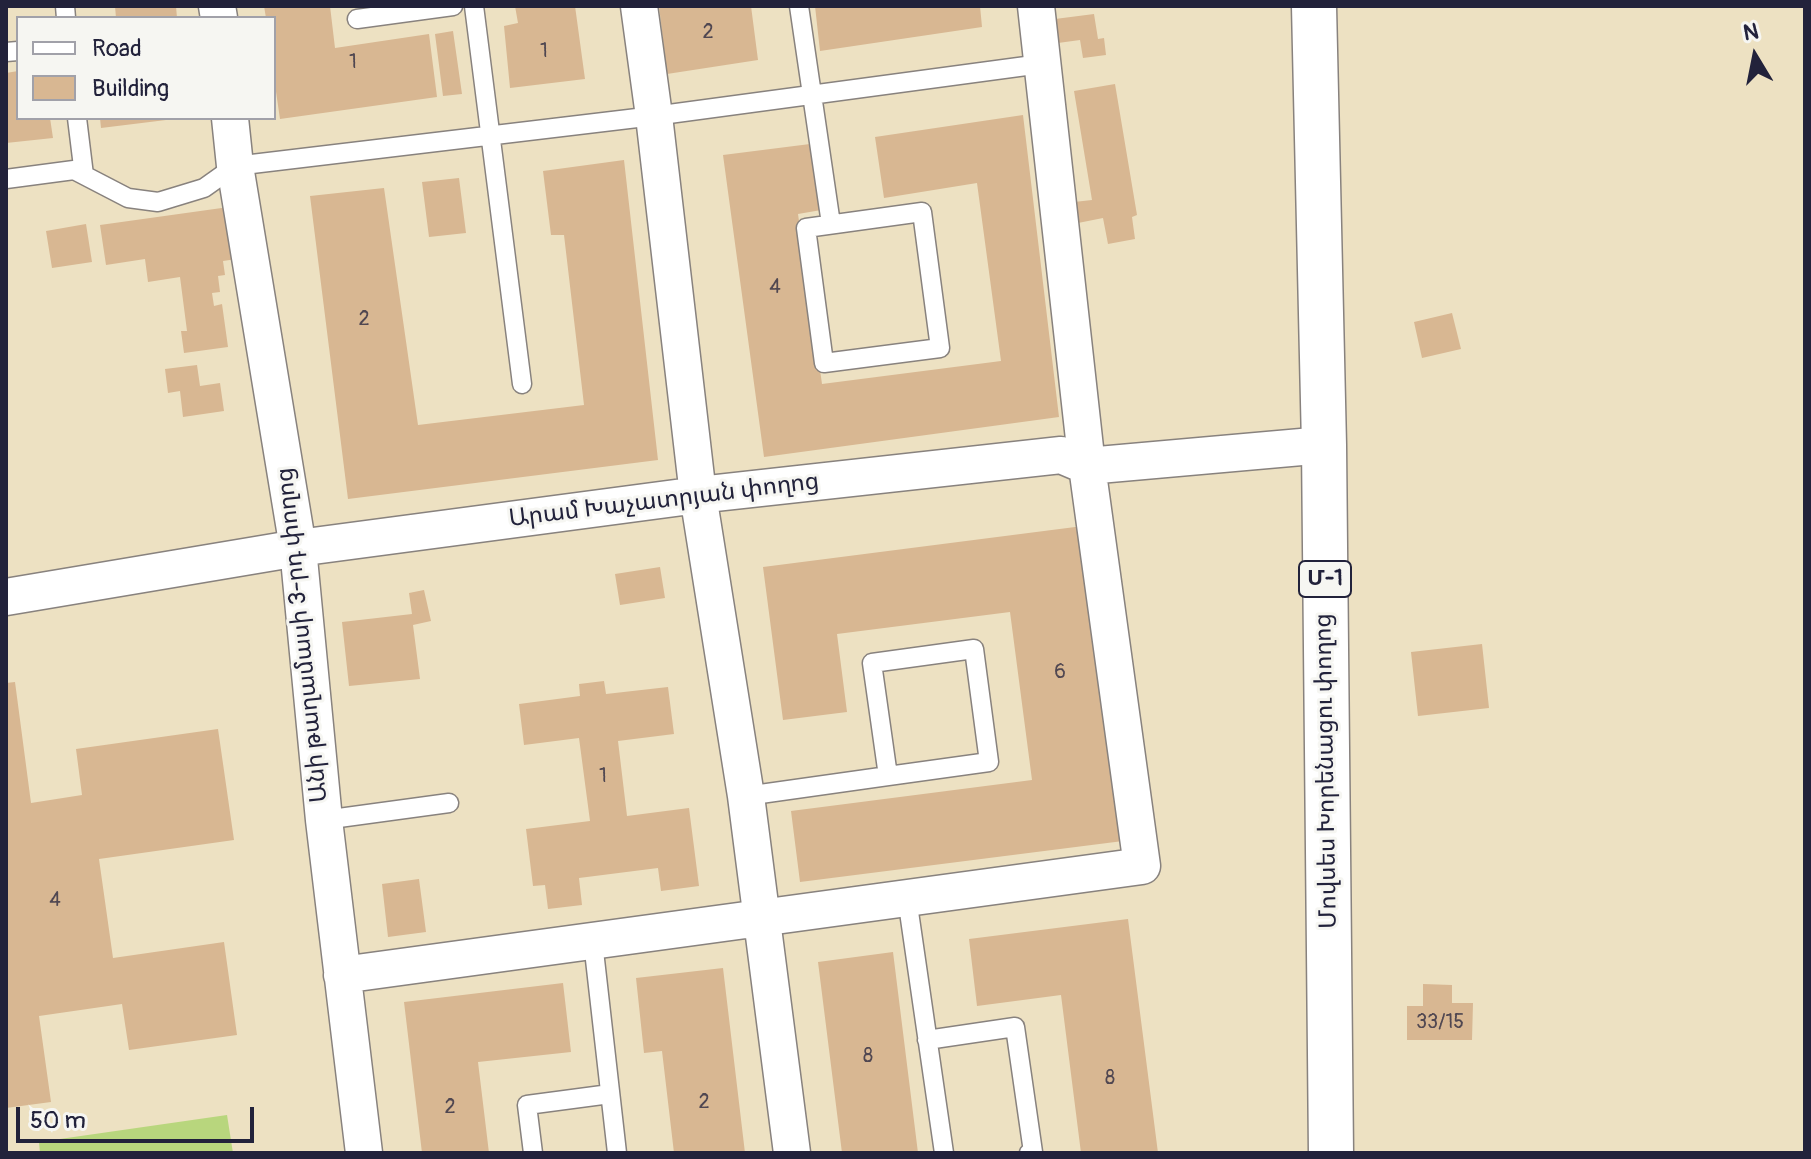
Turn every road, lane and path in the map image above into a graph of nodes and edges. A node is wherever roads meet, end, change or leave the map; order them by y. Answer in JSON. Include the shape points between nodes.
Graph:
{"nodes":[{"id":1,"x":453,"y":6,"type":"edge"},
{"id":2,"x":474,"y":6,"type":"edge"},
{"id":3,"x":639,"y":6,"type":"edge"},
{"id":4,"x":799,"y":6,"type":"edge"},
{"id":5,"x":1036,"y":6,"type":"edge"},
{"id":6,"x":1314,"y":6,"type":"edge"},
{"id":7,"x":357,"y":19,"type":"dead end"},
{"id":8,"x":1041,"y":64,"type":"junction"},
{"id":9,"x":813,"y":94,"type":"junction"},
{"id":10,"x":654,"y":116,"type":"junction"},
{"id":11,"x":77,"y":120,"type":"edge"},
{"id":12,"x":230,"y":120,"type":"edge"},
{"id":13,"x":491,"y":135,"type":"junction"},
{"id":14,"x":235,"y":166,"type":"junction"},
{"id":15,"x":84,"y":175,"type":"junction"},
{"id":16,"x":6,"y":179,"type":"edge"},
{"id":17,"x":831,"y":224,"type":"junction"},
{"id":18,"x":522,"y":384,"type":"dead end"},
{"id":19,"x":1324,"y":445,"type":"junction"},
{"id":20,"x":1087,"y":466,"type":"junction"},
{"id":21,"x":698,"y":495,"type":"junction"},
{"id":22,"x":298,"y":548,"type":"junction"},
{"id":23,"x":6,"y":597,"type":"edge"},
{"id":24,"x":888,"y":776,"type":"junction"},
{"id":25,"x":746,"y":796,"type":"junction"},
{"id":26,"x":449,"y":803,"type":"dead end"},
{"id":27,"x":324,"y":820,"type":"junction"},
{"id":28,"x":907,"y":898,"type":"junction"},
{"id":29,"x":762,"y":917,"type":"junction"},
{"id":30,"x":593,"y":942,"type":"junction"},
{"id":31,"x":342,"y":975,"type":"junction"},
{"id":32,"x":927,"y":1040,"type":"junction"},
{"id":33,"x":610,"y":1094,"type":"junction"},
{"id":34,"x":364,"y":1153,"type":"edge"},
{"id":35,"x":533,"y":1153,"type":"edge"},
{"id":36,"x":617,"y":1153,"type":"edge"},
{"id":37,"x":792,"y":1153,"type":"edge"},
{"id":38,"x":944,"y":1153,"type":"edge"},
{"id":39,"x":1029,"y":1153,"type":"edge"},
{"id":40,"x":1331,"y":1153,"type":"edge"}],
"edges":[{"from":1,"to":7,"type":"lane"},
{"from":2,"to":13,"type":"lane"},
{"from":3,"to":10,"type":"street"},
{"from":4,"to":9,"type":"lane"},
{"from":5,"to":8,"type":"street"},
{"from":6,"to":19,"type":"highway","name":"Մովսես Խորենացու փողոց","number":"Մ-1"},
{"from":8,"to":9,"type":"lane"},
{"from":8,"to":20,"type":"street"},
{"from":9,"to":10,"type":"lane"},
{"from":9,"to":17,"type":"lane"},
{"from":10,"to":13,"type":"lane"},
{"from":10,"to":21,"type":"street"},
{"from":11,"to":15,"type":"lane"},
{"from":12,"to":14,"type":"street","name":"Անի թաղամասի 3-րդ փողոց"},
{"from":13,"to":14,"type":"lane"},
{"from":13,"to":18,"type":"lane"},
{"from":14,"to":15,"type":"lane","via":[[204,188],[158,202],[128,198]]},
{"from":14,"to":22,"type":"street","name":"Անի թաղամասի 3-րդ փողոց"},
{"from":15,"to":16,"type":"lane","via":[[74,170]]},
{"from":17,"to":17,"type":"lane","via":[[806,228],[824,363],[940,348],[922,212]]},
{"from":19,"to":20,"type":"street","name":"Արամ Խաչատրյան փողոց"},
{"from":19,"to":40,"type":"highway","name":"Մովսես Խորենացու փողոց","number":"Մ-1"},
{"from":20,"to":21,"type":"street","name":"Արամ Խաչատրյան փողոց","via":[[1061,455]]},
{"from":20,"to":28,"type":"street","via":[[1142,866]]},
{"from":21,"to":22,"type":"street","name":"Արամ Խաչատրյան փողոց"},
{"from":21,"to":25,"type":"street"},
{"from":22,"to":23,"type":"street","name":"Արամ Խաչատրյան փողոց"},
{"from":22,"to":27,"type":"street","name":"Անի թաղամասի 3-րդ փողոց"},
{"from":24,"to":24,"type":"lane","via":[[989,762],[974,649],[872,663]]},
{"from":24,"to":25,"type":"lane"},
{"from":25,"to":29,"type":"street"},
{"from":26,"to":27,"type":"lane"},
{"from":27,"to":31,"type":"street","name":"Անի թաղամասի 3-րդ փողոց"},
{"from":28,"to":29,"type":"street"},
{"from":28,"to":32,"type":"lane"},
{"from":29,"to":30,"type":"street"},
{"from":29,"to":37,"type":"street"},
{"from":30,"to":31,"type":"street"},
{"from":30,"to":33,"type":"lane"},
{"from":31,"to":34,"type":"street","name":"Անի թաղամասի 3-րդ փողոց"},
{"from":32,"to":38,"type":"lane"},
{"from":32,"to":39,"type":"lane","via":[[1015,1027],[1033,1152]]},
{"from":33,"to":35,"type":"lane","via":[[527,1105]]},
{"from":33,"to":36,"type":"lane"}]}
